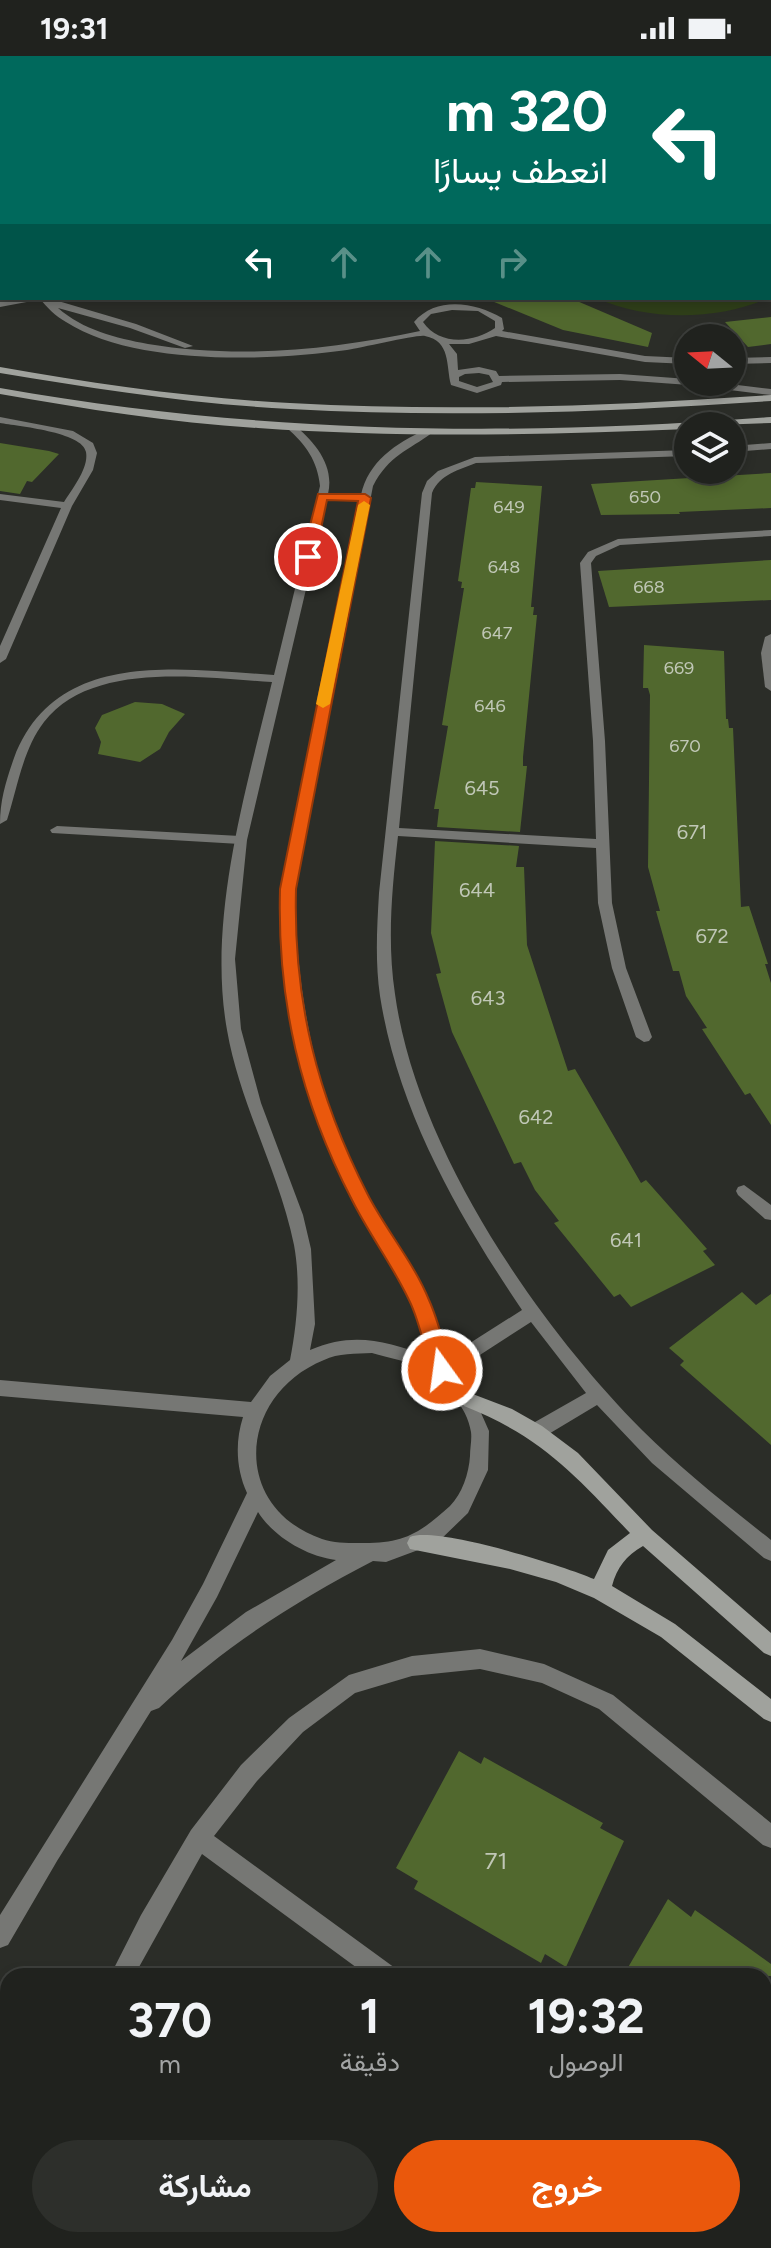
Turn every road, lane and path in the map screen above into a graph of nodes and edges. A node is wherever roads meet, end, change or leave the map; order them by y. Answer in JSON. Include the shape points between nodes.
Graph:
{"nodes":[{"id":1,"x":36,"y":300,"type":"edge"},
{"id":2,"x":46,"y":300,"type":"edge"},
{"id":3,"x":48,"y":300,"type":"edge"},
{"id":4,"x":420,"y":300,"type":"edge"},
{"id":5,"x":474,"y":300,"type":"edge"},
{"id":6,"x":0,"y":304,"type":"edge"},
{"id":7,"x":480,"y":309,"type":"junction"},
{"id":8,"x":421,"y":317,"type":"junction"},
{"id":9,"x":425,"y":333,"type":"junction"},
{"id":10,"x":496,"y":333,"type":"junction"},
{"id":11,"x":485,"y":338,"type":"junction"},
{"id":12,"x":442,"y":340,"type":"junction"},
{"id":13,"x":211,"y":355,"type":"junction"},
{"id":14,"x":674,"y":360,"type":"edge"},
{"id":15,"x":771,"y":360,"type":"edge"},
{"id":16,"x":746,"y":361,"type":"edge"},
{"id":17,"x":0,"y":370,"type":"edge"},
{"id":18,"x":454,"y":376,"type":"junction"},
{"id":19,"x":496,"y":376,"type":"junction"},
{"id":20,"x":674,"y":380,"type":"edge"},
{"id":21,"x":0,"y":391,"type":"edge"},
{"id":22,"x":746,"y":391,"type":"edge"},
{"id":23,"x":136,"y":392,"type":"junction"},
{"id":24,"x":771,"y":395,"type":"edge"},
{"id":25,"x":690,"y":396,"type":"edge"},
{"id":26,"x":249,"y":403,"type":"junction"},
{"id":27,"x":683,"y":405,"type":"junction"},
{"id":28,"x":122,"y":410,"type":"junction"},
{"id":29,"x":0,"y":420,"type":"edge"},
{"id":30,"x":771,"y":420,"type":"edge"},
{"id":31,"x":746,"y":422,"type":"edge"},
{"id":32,"x":239,"y":423,"type":"junction"},
{"id":33,"x":290,"y":426,"type":"junction"},
{"id":34,"x":674,"y":427,"type":"edge"},
{"id":35,"x":428,"y":432,"type":"junction"},
{"id":36,"x":771,"y":446,"type":"edge"},
{"id":37,"x":746,"y":448,"type":"edge"},
{"id":38,"x":674,"y":453,"type":"edge"},
{"id":39,"x":0,"y":497,"type":"edge"},
{"id":40,"x":322,"y":497,"type":"junction"},
{"id":41,"x":365,"y":498,"type":"junction"},
{"id":42,"x":67,"y":506,"type":"junction"},
{"id":43,"x":771,"y":533,"type":"edge"},
{"id":44,"x":771,"y":637,"type":"edge"},
{"id":45,"x":0,"y":659,"type":"edge"},
{"id":46,"x":280,"y":679,"type":"junction"},
{"id":47,"x":771,"y":687,"type":"edge"},
{"id":48,"x":0,"y":820,"type":"edge"},
{"id":49,"x":57,"y":830,"type":"dead end"},
{"id":50,"x":392,"y":832,"type":"junction"},
{"id":51,"x":240,"y":840,"type":"junction"},
{"id":52,"x":602,"y":844,"type":"junction"},
{"id":53,"x":644,"y":1037,"type":"dead end"},
{"id":54,"x":744,"y":1191,"type":"dead end"},
{"id":55,"x":771,"y":1214,"type":"edge"},
{"id":56,"x":534,"y":1311,"type":"junction"},
{"id":57,"x":298,"y":1363,"type":"junction"},
{"id":58,"x":442,"y":1370,"type":"junction"},
{"id":59,"x":0,"y":1388,"type":"edge"},
{"id":60,"x":599,"y":1395,"type":"junction"},
{"id":61,"x":470,"y":1401,"type":"junction"},
{"id":62,"x":255,"y":1410,"type":"junction"},
{"id":63,"x":535,"y":1432,"type":"junction"},
{"id":64,"x":256,"y":1495,"type":"junction"},
{"id":65,"x":645,"y":1536,"type":"junction"},
{"id":66,"x":417,"y":1543,"type":"junction"},
{"id":67,"x":771,"y":1552,"type":"edge"},
{"id":68,"x":366,"y":1555,"type":"junction"},
{"id":69,"x":601,"y":1591,"type":"junction"},
{"id":70,"x":771,"y":1646,"type":"edge"},
{"id":71,"x":771,"y":1712,"type":"edge"},
{"id":72,"x":134,"y":1719,"type":"junction"},
{"id":73,"x":771,"y":1837,"type":"edge"},
{"id":74,"x":199,"y":1838,"type":"junction"},
{"id":75,"x":0,"y":1937,"type":"edge"},
{"id":76,"x":126,"y":1968,"type":"edge"},
{"id":77,"x":376,"y":1968,"type":"edge"}],
"edges":[{"from":1,"to":6,"type":"street"},
{"from":2,"to":13,"type":"street","via":[[88,330],[124,342]]},
{"from":3,"to":13,"type":"street"},
{"from":4,"to":8,"type":"street"},
{"from":5,"to":7,"type":"street"},
{"from":7,"to":8,"type":"street","via":[[452,307]]},
{"from":7,"to":10,"type":"street","via":[[499,320]]},
{"from":8,"to":9,"type":"street","via":[[418,322]]},
{"from":9,"to":12,"type":"street"},
{"from":9,"to":13,"type":"street","via":[[329,352]]},
{"from":10,"to":11,"type":"street"},
{"from":10,"to":14,"type":"street"},
{"from":11,"to":12,"type":"street"},
{"from":11,"to":19,"type":"street","via":[[483,355]]},
{"from":12,"to":18,"type":"street","via":[[452,354]]},
{"from":15,"to":16,"type":"street"},
{"from":17,"to":23,"type":"street"},
{"from":18,"to":19,"type":"street","via":[[471,369]]},
{"from":18,"to":19,"type":"street","via":[[458,385],[477,390],[490,388]]},
{"from":19,"to":20,"type":"street"},
{"from":21,"to":28,"type":"street"},
{"from":22,"to":24,"type":"street"},
{"from":23,"to":26,"type":"street"},
{"from":23,"to":28,"type":"street","via":[[139,402]]},
{"from":24,"to":27,"type":"street"},
{"from":25,"to":27,"type":"street"},
{"from":26,"to":27,"type":"street","via":[[464,411]]},
{"from":26,"to":32,"type":"street","via":[[237,412]]},
{"from":28,"to":32,"type":"street"},
{"from":29,"to":42,"type":"street","via":[[60,430],[89,445],[92,459]]},
{"from":30,"to":31,"type":"street"},
{"from":32,"to":33,"type":"street"},
{"from":33,"to":35,"type":"street"},
{"from":33,"to":40,"type":"street","via":[[320,460],[325,473]]},
{"from":34,"to":35,"type":"street"},
{"from":35,"to":41,"type":"street","via":[[382,461]]},
{"from":36,"to":37,"type":"street"},
{"from":38,"to":50,"type":"street","via":[[495,458],[456,466],[431,483]]},
{"from":39,"to":42,"type":"street"},
{"from":40,"to":41,"type":"street"},
{"from":40,"to":46,"type":"street"},
{"from":41,"to":58,"type":"street","via":[[296,838],[287,944],[306,1064],[328,1130],[360,1198],[420,1300]]},
{"from":42,"to":45,"type":"street"},
{"from":43,"to":52,"type":"street","via":[[618,542],[585,563]]},
{"from":44,"to":47,"type":"street"},
{"from":46,"to":48,"type":"street","via":[[123,677],[62,699],[41,717],[30,737]]},
{"from":46,"to":51,"type":"street"},
{"from":49,"to":51,"type":"street"},
{"from":50,"to":52,"type":"street"},
{"from":50,"to":56,"type":"street","via":[[384,941],[387,996],[405,1070],[424,1126],[463,1203]]},
{"from":51,"to":57,"type":"street","via":[[228,959],[234,1029],[253,1103],[303,1249],[306,1324]]},
{"from":52,"to":53,"type":"street","via":[[613,942]]},
{"from":54,"to":55,"type":"street"},
{"from":56,"to":58,"type":"street"},
{"from":56,"to":60,"type":"street"},
{"from":57,"to":58,"type":"street","via":[[334,1350],[372,1346],[397,1349]]},
{"from":57,"to":62,"type":"street","via":[[266,1392]]},
{"from":58,"to":61,"type":"street"},
{"from":59,"to":62,"type":"street"},
{"from":60,"to":63,"type":"street"},
{"from":60,"to":67,"type":"street","via":[[693,1488]]},
{"from":61,"to":63,"type":"street"},
{"from":61,"to":66,"type":"street","via":[[483,1453],[478,1480],[465,1505],[444,1527]]},
{"from":62,"to":64,"type":"street","via":[[246,1438],[246,1466]]},
{"from":63,"to":65,"type":"street","via":[[571,1459]]},
{"from":64,"to":68,"type":"street","via":[[274,1520],[300,1539],[331,1551]]},
{"from":64,"to":72,"type":"street","via":[[203,1604]]},
{"from":65,"to":69,"type":"street","via":[[630,1541],[609,1562]]},
{"from":65,"to":70,"type":"street"},
{"from":66,"to":68,"type":"street"},
{"from":66,"to":69,"type":"street","via":[[510,1559]]},
{"from":68,"to":72,"type":"street","via":[[233,1631]]},
{"from":69,"to":71,"type":"street","via":[[679,1639]]},
{"from":72,"to":75,"type":"street"},
{"from":73,"to":74,"type":"street","via":[[606,1702],[544,1674],[480,1659],[412,1666],[349,1685],[296,1725],[249,1773]]},
{"from":74,"to":76,"type":"street"},
{"from":74,"to":77,"type":"street"}]}
